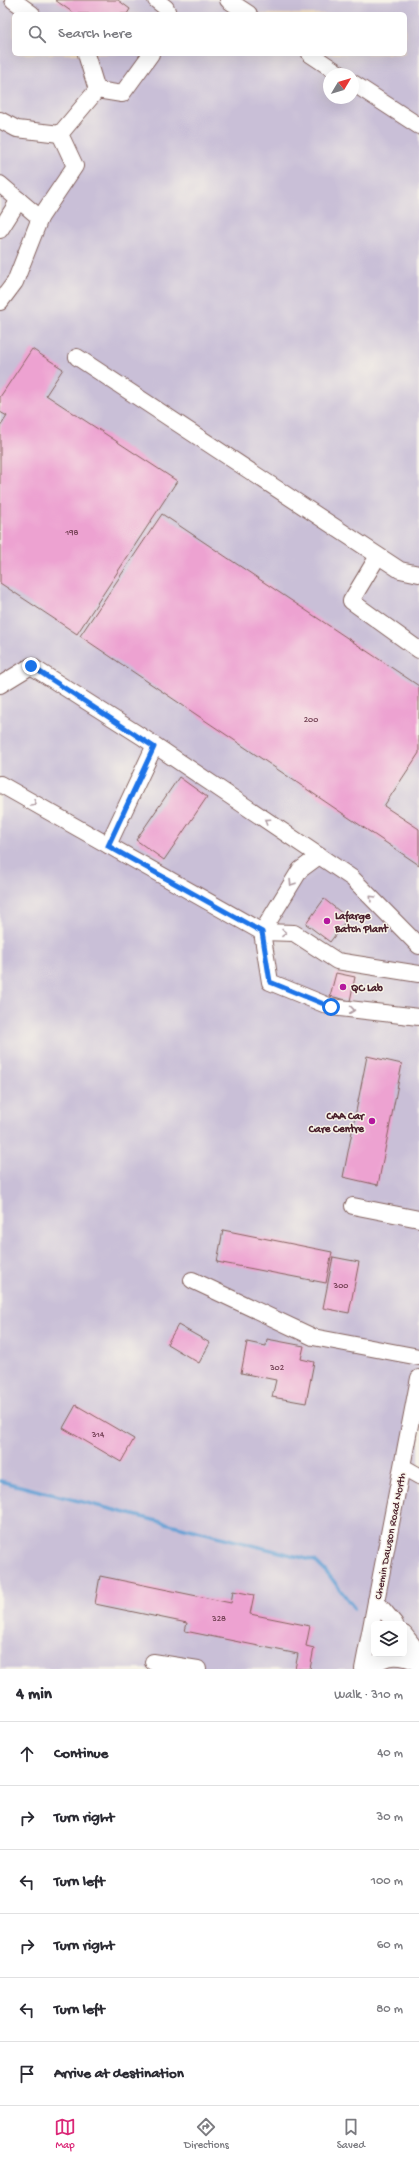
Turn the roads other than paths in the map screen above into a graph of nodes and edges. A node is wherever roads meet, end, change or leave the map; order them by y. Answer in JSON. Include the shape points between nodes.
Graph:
{"nodes":[{"id":1,"x":13,"y":0,"type":"edge"},
{"id":2,"x":156,"y":0,"type":"edge"},
{"id":3,"x":228,"y":0,"type":"edge"},
{"id":4,"x":29,"y":12,"type":"edge"},
{"id":5,"x":167,"y":12,"type":"edge"},
{"id":6,"x":246,"y":12,"type":"edge"},
{"id":7,"x":87,"y":56,"type":"edge"},
{"id":8,"x":150,"y":56,"type":"edge"},
{"id":9,"x":313,"y":56,"type":"edge"},
{"id":10,"x":331,"y":68,"type":"edge"},
{"id":11,"x":359,"y":86,"type":"edge"},
{"id":12,"x":97,"y":90,"type":"junction"},
{"id":13,"x":0,"y":120,"type":"edge"},
{"id":14,"x":419,"y":126,"type":"edge"},
{"id":15,"x":60,"y":134,"type":"junction"},
{"id":16,"x":0,"y":184,"type":"edge"},
{"id":17,"x":19,"y":200,"type":"junction"},
{"id":18,"x":40,"y":218,"type":"junction"},
{"id":19,"x":0,"y":230,"type":"edge"},
{"id":20,"x":0,"y":302,"type":"edge"},
{"id":21,"x":77,"y":357,"type":"dead end"},
{"id":22,"x":378,"y":556,"type":"junction"},
{"id":23,"x":419,"y":574,"type":"edge"},
{"id":24,"x":419,"y":650,"type":"edge"},
{"id":25,"x":0,"y":685,"type":"edge"},
{"id":26,"x":154,"y":747,"type":"junction"},
{"id":27,"x":0,"y":784,"type":"edge"},
{"id":28,"x":108,"y":846,"type":"junction"},
{"id":29,"x":318,"y":856,"type":"junction"},
{"id":30,"x":262,"y":932,"type":"junction"},
{"id":31,"x":419,"y":946,"type":"edge"},
{"id":32,"x":419,"y":974,"type":"edge"},
{"id":33,"x":419,"y":1017,"type":"edge"},
{"id":34,"x":353,"y":1206,"type":"dead end"},
{"id":35,"x":419,"y":1219,"type":"edge"},
{"id":36,"x":192,"y":1280,"type":"dead end"},
{"id":37,"x":419,"y":1356,"type":"edge"},
{"id":38,"x":419,"y":1378,"type":"edge"},
{"id":39,"x":403,"y":1467,"type":"junction"},
{"id":40,"x":419,"y":1476,"type":"edge"},
{"id":41,"x":376,"y":1601,"type":"junction"},
{"id":42,"x":393,"y":1621,"type":"edge"},
{"id":43,"x":407,"y":1638,"type":"edge"},
{"id":44,"x":419,"y":1653,"type":"edge"},
{"id":45,"x":153,"y":1662,"type":"dead end"},
{"id":46,"x":419,"y":1662,"type":"edge"},
{"id":47,"x":198,"y":1669,"type":"edge"},
{"id":48,"x":363,"y":1669,"type":"edge"},
{"id":49,"x":371,"y":1669,"type":"edge"}],
"edges":[{"from":1,"to":4,"type":"street"},
{"from":2,"to":5,"type":"street"},
{"from":3,"to":6,"type":"street"},
{"from":7,"to":12,"type":"street"},
{"from":8,"to":12,"type":"street","via":[[122,94]]},
{"from":9,"to":10,"type":"street"},
{"from":11,"to":14,"type":"street"},
{"from":12,"to":15,"type":"street"},
{"from":13,"to":15,"type":"street","via":[[17,129]]},
{"from":15,"to":18,"type":"street","via":[[75,166]]},
{"from":16,"to":17,"type":"street"},
{"from":17,"to":18,"type":"street"},
{"from":17,"to":19,"type":"street"},
{"from":18,"to":20,"type":"street","via":[[15,282]]},
{"from":21,"to":22,"type":"street"},
{"from":22,"to":23,"type":"street","via":[[400,570]]},
{"from":22,"to":24,"type":"street","via":[[351,601]]},
{"from":25,"to":26,"type":"street","via":[[31,666]]},
{"from":26,"to":28,"type":"street"},
{"from":29,"to":26,"type":"street","one_way":true},
{"from":27,"to":28,"type":"street","one_way":true},
{"from":28,"to":30,"type":"street"},
{"from":29,"to":30,"type":"street","one_way":true,"via":[[300,870]]},
{"from":31,"to":29,"type":"street","one_way":true,"via":[[352,878]]},
{"from":30,"to":32,"type":"street","one_way":true,"via":[[294,933],[337,961]]},
{"from":30,"to":33,"type":"street","one_way":true,"via":[[270,982],[331,1007]]},
{"from":34,"to":35,"type":"street"},
{"from":36,"to":37,"type":"street","via":[[313,1337]]},
{"from":38,"to":39,"type":"street","name":"Chemin Dawson Road North"},
{"from":39,"to":40,"type":"street"},
{"from":39,"to":41,"type":"street","name":"Chemin Dawson Road North"},
{"from":41,"to":42,"type":"street"},
{"from":41,"to":48,"type":"street","name":"Chemin Dawson Road North"},
{"from":43,"to":44,"type":"street"},
{"from":45,"to":47,"type":"street"},
{"from":46,"to":49,"type":"street","via":[[394,1656],[381,1660]]}]}
